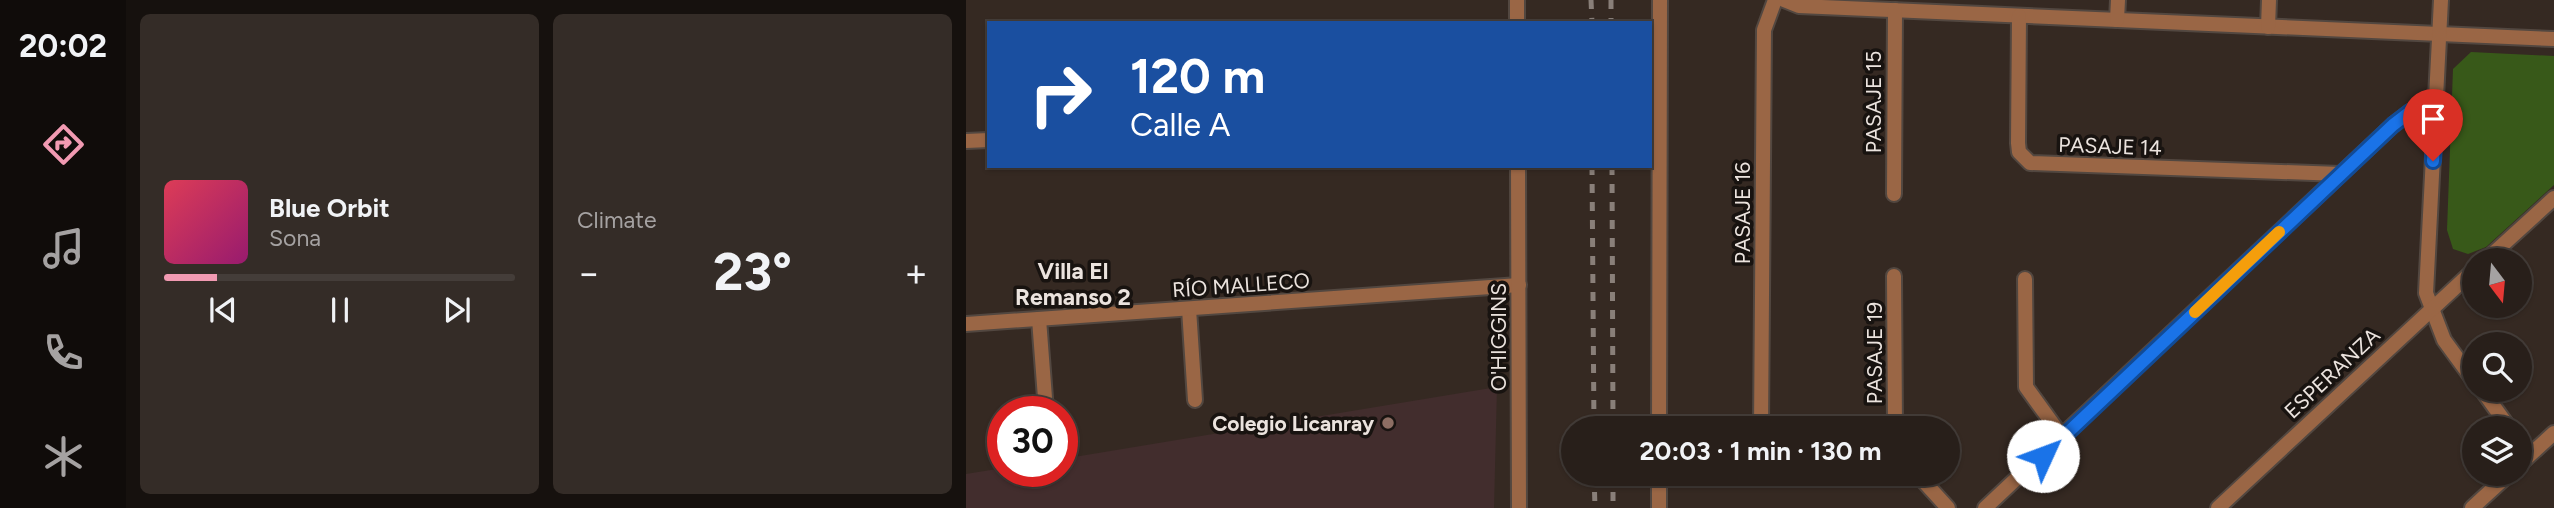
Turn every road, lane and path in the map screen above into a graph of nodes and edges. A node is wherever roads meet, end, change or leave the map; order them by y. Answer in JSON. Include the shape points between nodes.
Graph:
{"nodes":[{"id":1,"x":1517,"y":0,"type":"edge"},
{"id":2,"x":1660,"y":0,"type":"edge"},
{"id":3,"x":1775,"y":0,"type":"edge"},
{"id":4,"x":1784,"y":0,"type":"edge"},
{"id":5,"x":2118,"y":0,"type":"edge"},
{"id":6,"x":2269,"y":0,"type":"edge"},
{"id":7,"x":2441,"y":0,"type":"edge"},
{"id":8,"x":1974,"y":7,"type":"edge"},
{"id":9,"x":1895,"y":10,"type":"junction"},
{"id":10,"x":2019,"y":16,"type":"junction"},
{"id":11,"x":2117,"y":20,"type":"junction"},
{"id":12,"x":1517,"y":21,"type":"edge"},
{"id":13,"x":2268,"y":27,"type":"junction"},
{"id":14,"x":2440,"y":34,"type":"junction"},
{"id":15,"x":2554,"y":39,"type":"edge"},
{"id":16,"x":2436,"y":109,"type":"junction"},
{"id":17,"x":987,"y":140,"type":"edge"},
{"id":18,"x":966,"y":141,"type":"edge"},
{"id":19,"x":1518,"y":168,"type":"edge"},
{"id":20,"x":2340,"y":174,"type":"junction"},
{"id":21,"x":1894,"y":194,"type":"dead end"},
{"id":22,"x":2554,"y":198,"type":"edge"},
{"id":23,"x":2499,"y":248,"type":"edge"},
{"id":24,"x":1894,"y":276,"type":"dead end"},
{"id":25,"x":2025,"y":279,"type":"dead end"},
{"id":26,"x":2462,"y":281,"type":"edge"},
{"id":27,"x":1519,"y":285,"type":"junction"},
{"id":28,"x":1189,"y":309,"type":"junction"},
{"id":29,"x":2431,"y":310,"type":"junction"},
{"id":30,"x":1039,"y":319,"type":"junction"},
{"id":31,"x":966,"y":324,"type":"edge"},
{"id":32,"x":2462,"y":365,"type":"edge"},
{"id":33,"x":1045,"y":396,"type":"edge"},
{"id":34,"x":1195,"y":400,"type":"dead end"},
{"id":35,"x":1660,"y":416,"type":"edge"},
{"id":36,"x":1761,"y":416,"type":"edge"},
{"id":37,"x":1895,"y":416,"type":"edge"},
{"id":38,"x":2554,"y":433,"type":"edge"},
{"id":39,"x":2063,"y":438,"type":"junction"},
{"id":40,"x":2532,"y":453,"type":"edge"},
{"id":41,"x":1659,"y":486,"type":"edge"},
{"id":42,"x":1928,"y":486,"type":"edge"},
{"id":43,"x":2496,"y":486,"type":"edge"},
{"id":44,"x":1519,"y":508,"type":"edge"},
{"id":45,"x":1659,"y":508,"type":"edge"},
{"id":46,"x":1948,"y":508,"type":"edge"},
{"id":47,"x":1985,"y":508,"type":"edge"},
{"id":48,"x":2218,"y":508,"type":"edge"},
{"id":49,"x":2472,"y":508,"type":"edge"}],
"edges":[{"from":1,"to":12,"type":"street"},
{"from":2,"to":35,"type":"street"},
{"from":3,"to":36,"type":"street","name":"PASAJE 16","via":[[1764,30]]},
{"from":4,"to":9,"type":"street","via":[[1799,6]]},
{"from":5,"to":11,"type":"street"},
{"from":6,"to":13,"type":"street"},
{"from":7,"to":14,"type":"street"},
{"from":8,"to":9,"type":"street"},
{"from":8,"to":10,"type":"street"},
{"from":9,"to":21,"type":"street","name":"PASAJE 15"},
{"from":10,"to":11,"type":"street"},
{"from":10,"to":20,"type":"street","name":"PASAJE 14","via":[[2018,143],[2019,152],[2030,163]]},
{"from":11,"to":13,"type":"street"},
{"from":13,"to":14,"type":"street"},
{"from":14,"to":15,"type":"street"},
{"from":14,"to":16,"type":"street"},
{"from":16,"to":20,"type":"street","via":[[2410,112]]},
{"from":16,"to":29,"type":"street","via":[[2426,283]]},
{"from":17,"to":18,"type":"street"},
{"from":19,"to":27,"type":"street","name":"O'HIGGINS"},
{"from":20,"to":39,"type":"street"},
{"from":22,"to":23,"type":"street"},
{"from":24,"to":37,"type":"street","name":"PASAJE 19"},
{"from":25,"to":39,"type":"street","via":[[2026,387]]},
{"from":26,"to":29,"type":"street","name":"ESPERANZA"},
{"from":27,"to":28,"type":"street","name":"RÍO MALLECO"},
{"from":27,"to":44,"type":"street","name":"O'HIGGINS"},
{"from":28,"to":30,"type":"street","name":"RÍO MALLECO"},
{"from":28,"to":34,"type":"street"},
{"from":29,"to":32,"type":"street","via":[[2444,340]]},
{"from":29,"to":48,"type":"street","name":"ESPERANZA"},
{"from":30,"to":31,"type":"street","name":"RÍO MALLECO"},
{"from":30,"to":33,"type":"street"},
{"from":38,"to":40,"type":"street"},
{"from":39,"to":47,"type":"street"},
{"from":41,"to":45,"type":"street"},
{"from":42,"to":46,"type":"street"},
{"from":43,"to":49,"type":"street"}]}
